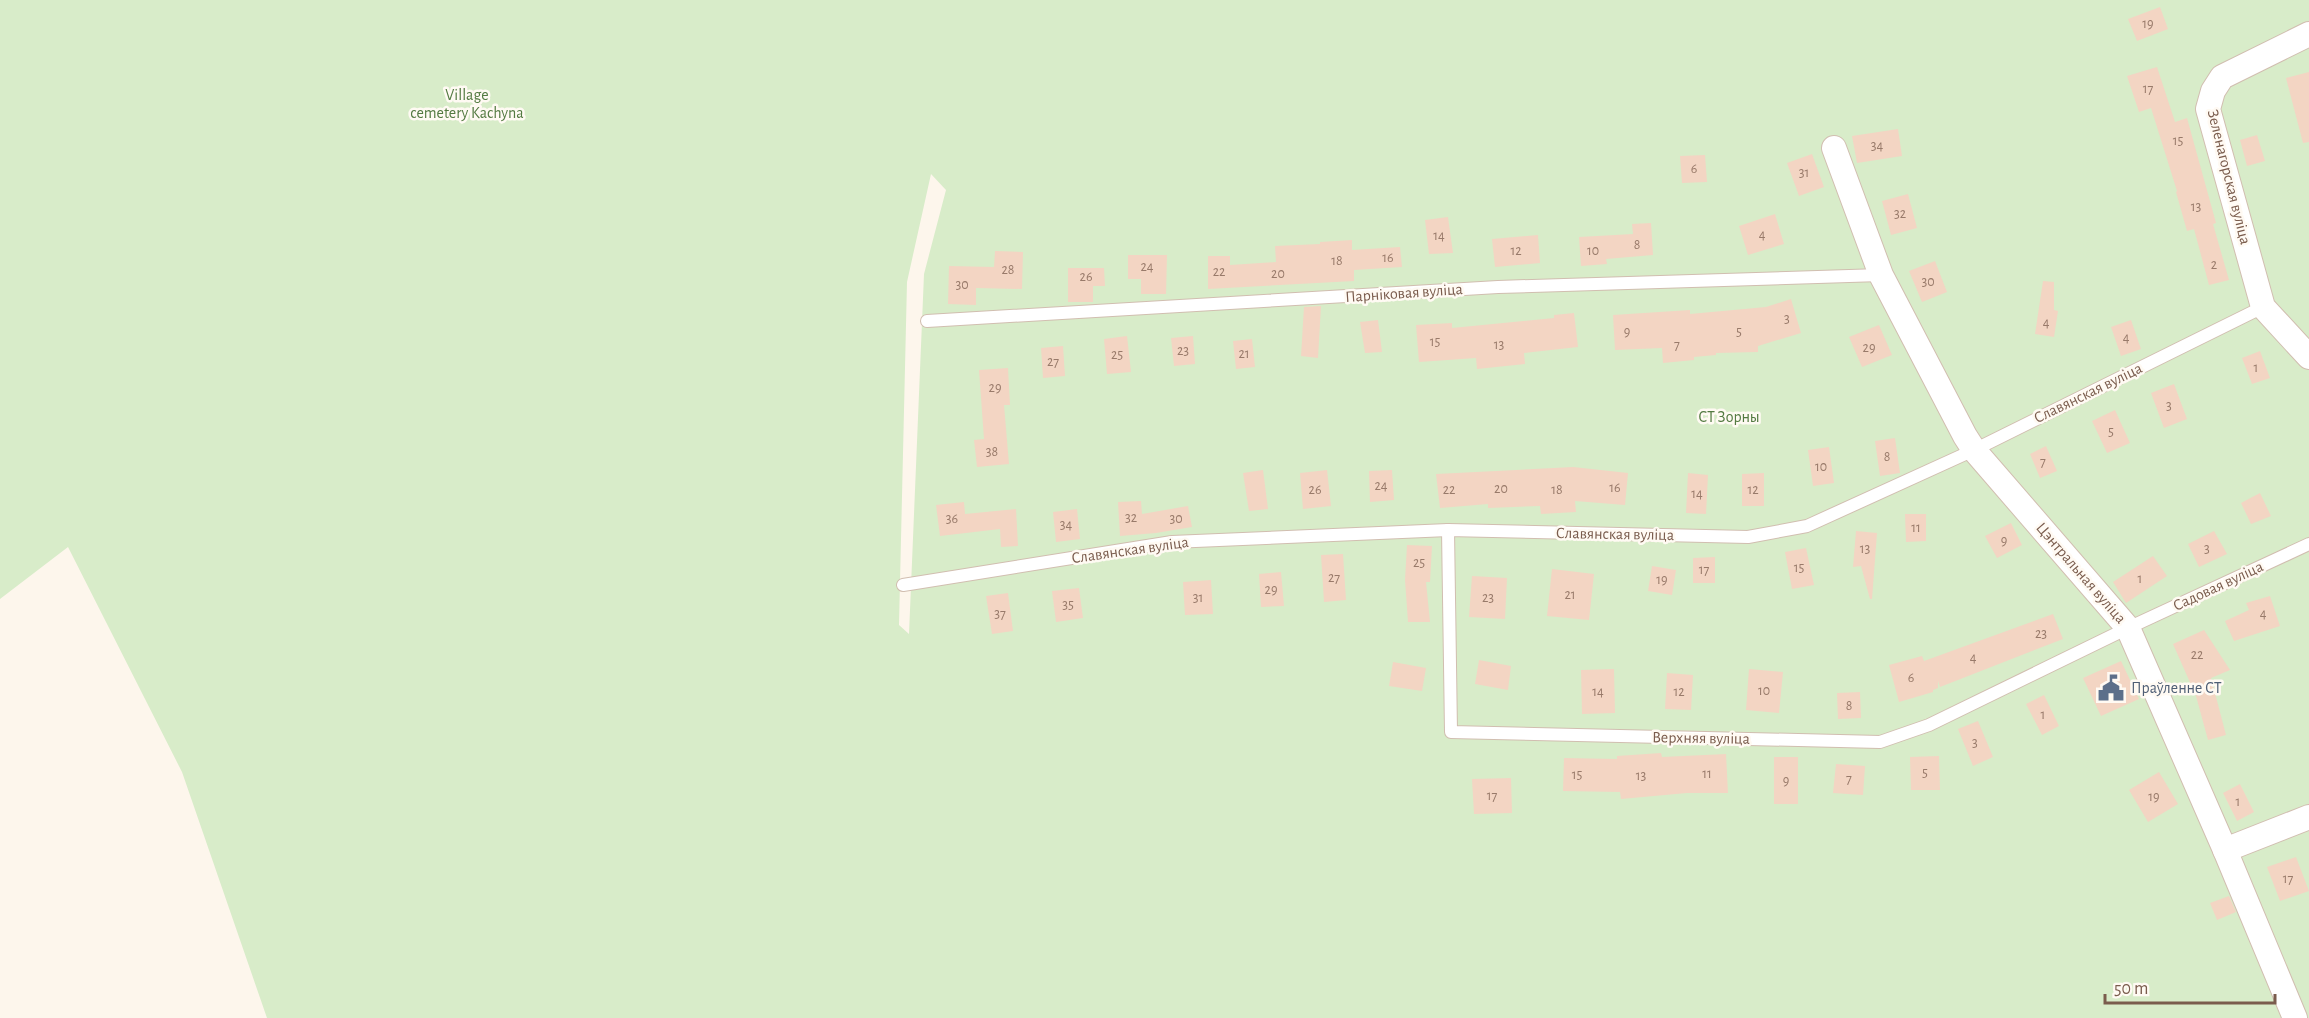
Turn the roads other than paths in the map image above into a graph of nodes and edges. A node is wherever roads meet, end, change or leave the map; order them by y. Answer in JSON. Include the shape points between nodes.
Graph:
{"nodes":[{"id":1,"x":2309,"y":33,"type":"edge"},
{"id":2,"x":1834,"y":148,"type":"dead end"},
{"id":3,"x":1881,"y":275,"type":"junction"},
{"id":4,"x":2263,"y":307,"type":"junction"},
{"id":5,"x":927,"y":321,"type":"dead end"},
{"id":6,"x":2309,"y":357,"type":"edge"},
{"id":7,"x":1974,"y":450,"type":"junction"},
{"id":8,"x":1449,"y":530,"type":"junction"},
{"id":9,"x":2309,"y":544,"type":"edge"},
{"id":10,"x":903,"y":585,"type":"dead end"},
{"id":11,"x":2128,"y":628,"type":"junction"},
{"id":12,"x":2309,"y":817,"type":"edge"},
{"id":13,"x":2225,"y":850,"type":"junction"},
{"id":14,"x":2295,"y":1018,"type":"edge"}],
"edges":[{"from":1,"to":4,"type":"street","name":"Зеленагорская вуліца","via":[[2222,77],[2208,109]]},
{"from":2,"to":3,"type":"street","name":"Цэнтральная вуліца"},
{"from":3,"to":5,"type":"lane","name":"Парніковая вуліца","via":[[1498,287]]},
{"from":3,"to":7,"type":"street","name":"Цэнтральная вуліца"},
{"from":4,"to":6,"type":"street","name":"Зеленагорская вуліца"},
{"from":4,"to":7,"type":"lane","name":"Славянская вуліца"},
{"from":7,"to":8,"type":"lane","name":"Славянская вуліца","via":[[1807,526],[1748,537]]},
{"from":7,"to":11,"type":"street","name":"Цэнтральная вуліца"},
{"from":8,"to":10,"type":"lane","name":"Славянская вуліца","via":[[1172,542]]},
{"from":8,"to":11,"type":"lane","name":"Верхняя вуліца","via":[[1451,732],[1880,742],[1929,725]]},
{"from":9,"to":11,"type":"lane","name":"Садовая вуліца"},
{"from":11,"to":13,"type":"street","name":"Цэнтральная вуліца"},
{"from":12,"to":13,"type":"street"},
{"from":13,"to":14,"type":"street","name":"Цэнтральная вуліца"}]}
